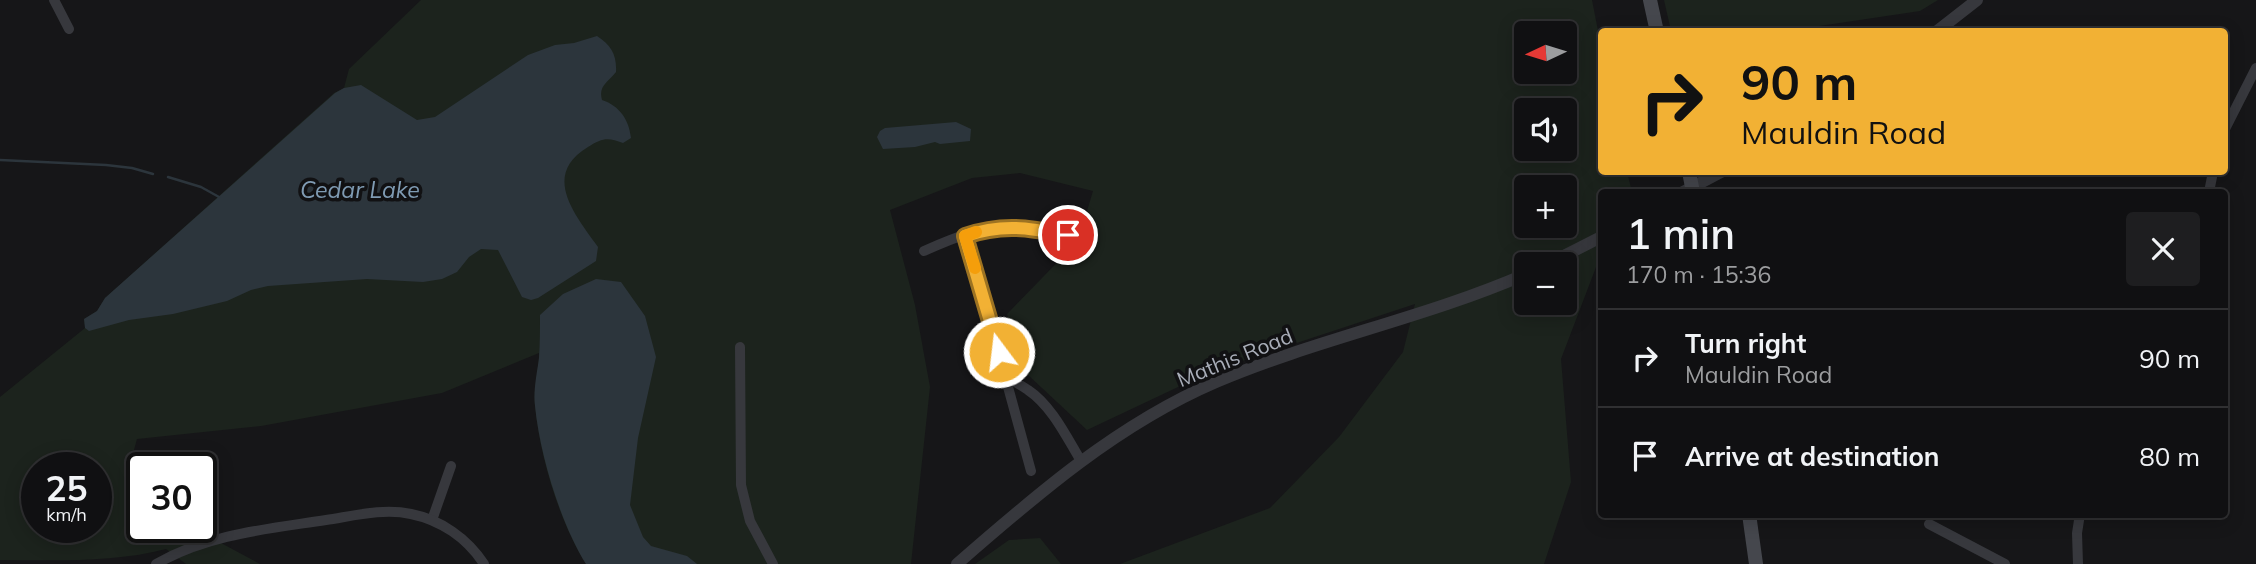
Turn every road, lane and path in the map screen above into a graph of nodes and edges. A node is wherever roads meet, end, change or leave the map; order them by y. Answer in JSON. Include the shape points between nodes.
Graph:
{"nodes":[{"id":1,"x":54,"y":0,"type":"edge"},
{"id":2,"x":1650,"y":0,"type":"edge"},
{"id":3,"x":1977,"y":0,"type":"edge"},
{"id":4,"x":1656,"y":28,"type":"edge"},
{"id":5,"x":1941,"y":28,"type":"edge"},
{"id":6,"x":69,"y":29,"type":"dead end"},
{"id":7,"x":2256,"y":68,"type":"edge"},
{"id":8,"x":2228,"y":123,"type":"edge"},
{"id":9,"x":1716,"y":175,"type":"edge"},
{"id":10,"x":1693,"y":189,"type":"edge"},
{"id":11,"x":1068,"y":235,"type":"dead end"},
{"id":12,"x":965,"y":236,"type":"junction"},
{"id":13,"x":1598,"y":239,"type":"edge"},
{"id":14,"x":924,"y":251,"type":"dead end"},
{"id":15,"x":1572,"y":252,"type":"edge"},
{"id":16,"x":1514,"y":279,"type":"edge"},
{"id":17,"x":740,"y":348,"type":"dead end"},
{"id":18,"x":1005,"y":376,"type":"junction"},
{"id":19,"x":1081,"y":461,"type":"junction"},
{"id":20,"x":451,"y":467,"type":"dead end"},
{"id":21,"x":1031,"y":471,"type":"dead end"},
{"id":22,"x":1750,"y":518,"type":"edge"},
{"id":23,"x":2079,"y":518,"type":"edge"},
{"id":24,"x":432,"y":520,"type":"junction"},
{"id":25,"x":1929,"y":524,"type":"dead end"},
{"id":26,"x":156,"y":564,"type":"edge"},
{"id":27,"x":484,"y":564,"type":"edge"},
{"id":28,"x":773,"y":564,"type":"edge"},
{"id":29,"x":957,"y":564,"type":"edge"},
{"id":30,"x":1756,"y":564,"type":"edge"},
{"id":31,"x":2005,"y":564,"type":"edge"},
{"id":32,"x":2077,"y":564,"type":"edge"}],
"edges":[{"from":1,"to":6,"type":"street"},
{"from":2,"to":4,"type":"main road"},
{"from":3,"to":5,"type":"street"},
{"from":7,"to":8,"type":"street"},
{"from":9,"to":10,"type":"street"},
{"from":11,"to":12,"type":"street","via":[[1017,226]]},
{"from":12,"to":14,"type":"street"},
{"from":12,"to":18,"type":"street"},
{"from":13,"to":15,"type":"street"},
{"from":16,"to":19,"type":"street","name":"Mathis Road","via":[[1214,383]]},
{"from":17,"to":28,"type":"street","via":[[741,485],[750,521]]},
{"from":18,"to":19,"type":"street","via":[[1040,400]]},
{"from":18,"to":21,"type":"street"},
{"from":19,"to":29,"type":"street","name":"Mathis Road"},
{"from":20,"to":24,"type":"street"},
{"from":22,"to":30,"type":"main road"},
{"from":23,"to":32,"type":"street"},
{"from":24,"to":26,"type":"street","via":[[389,512],[249,532],[209,541]]},
{"from":24,"to":27,"type":"street","via":[[460,537]]},
{"from":25,"to":31,"type":"street"}]}
